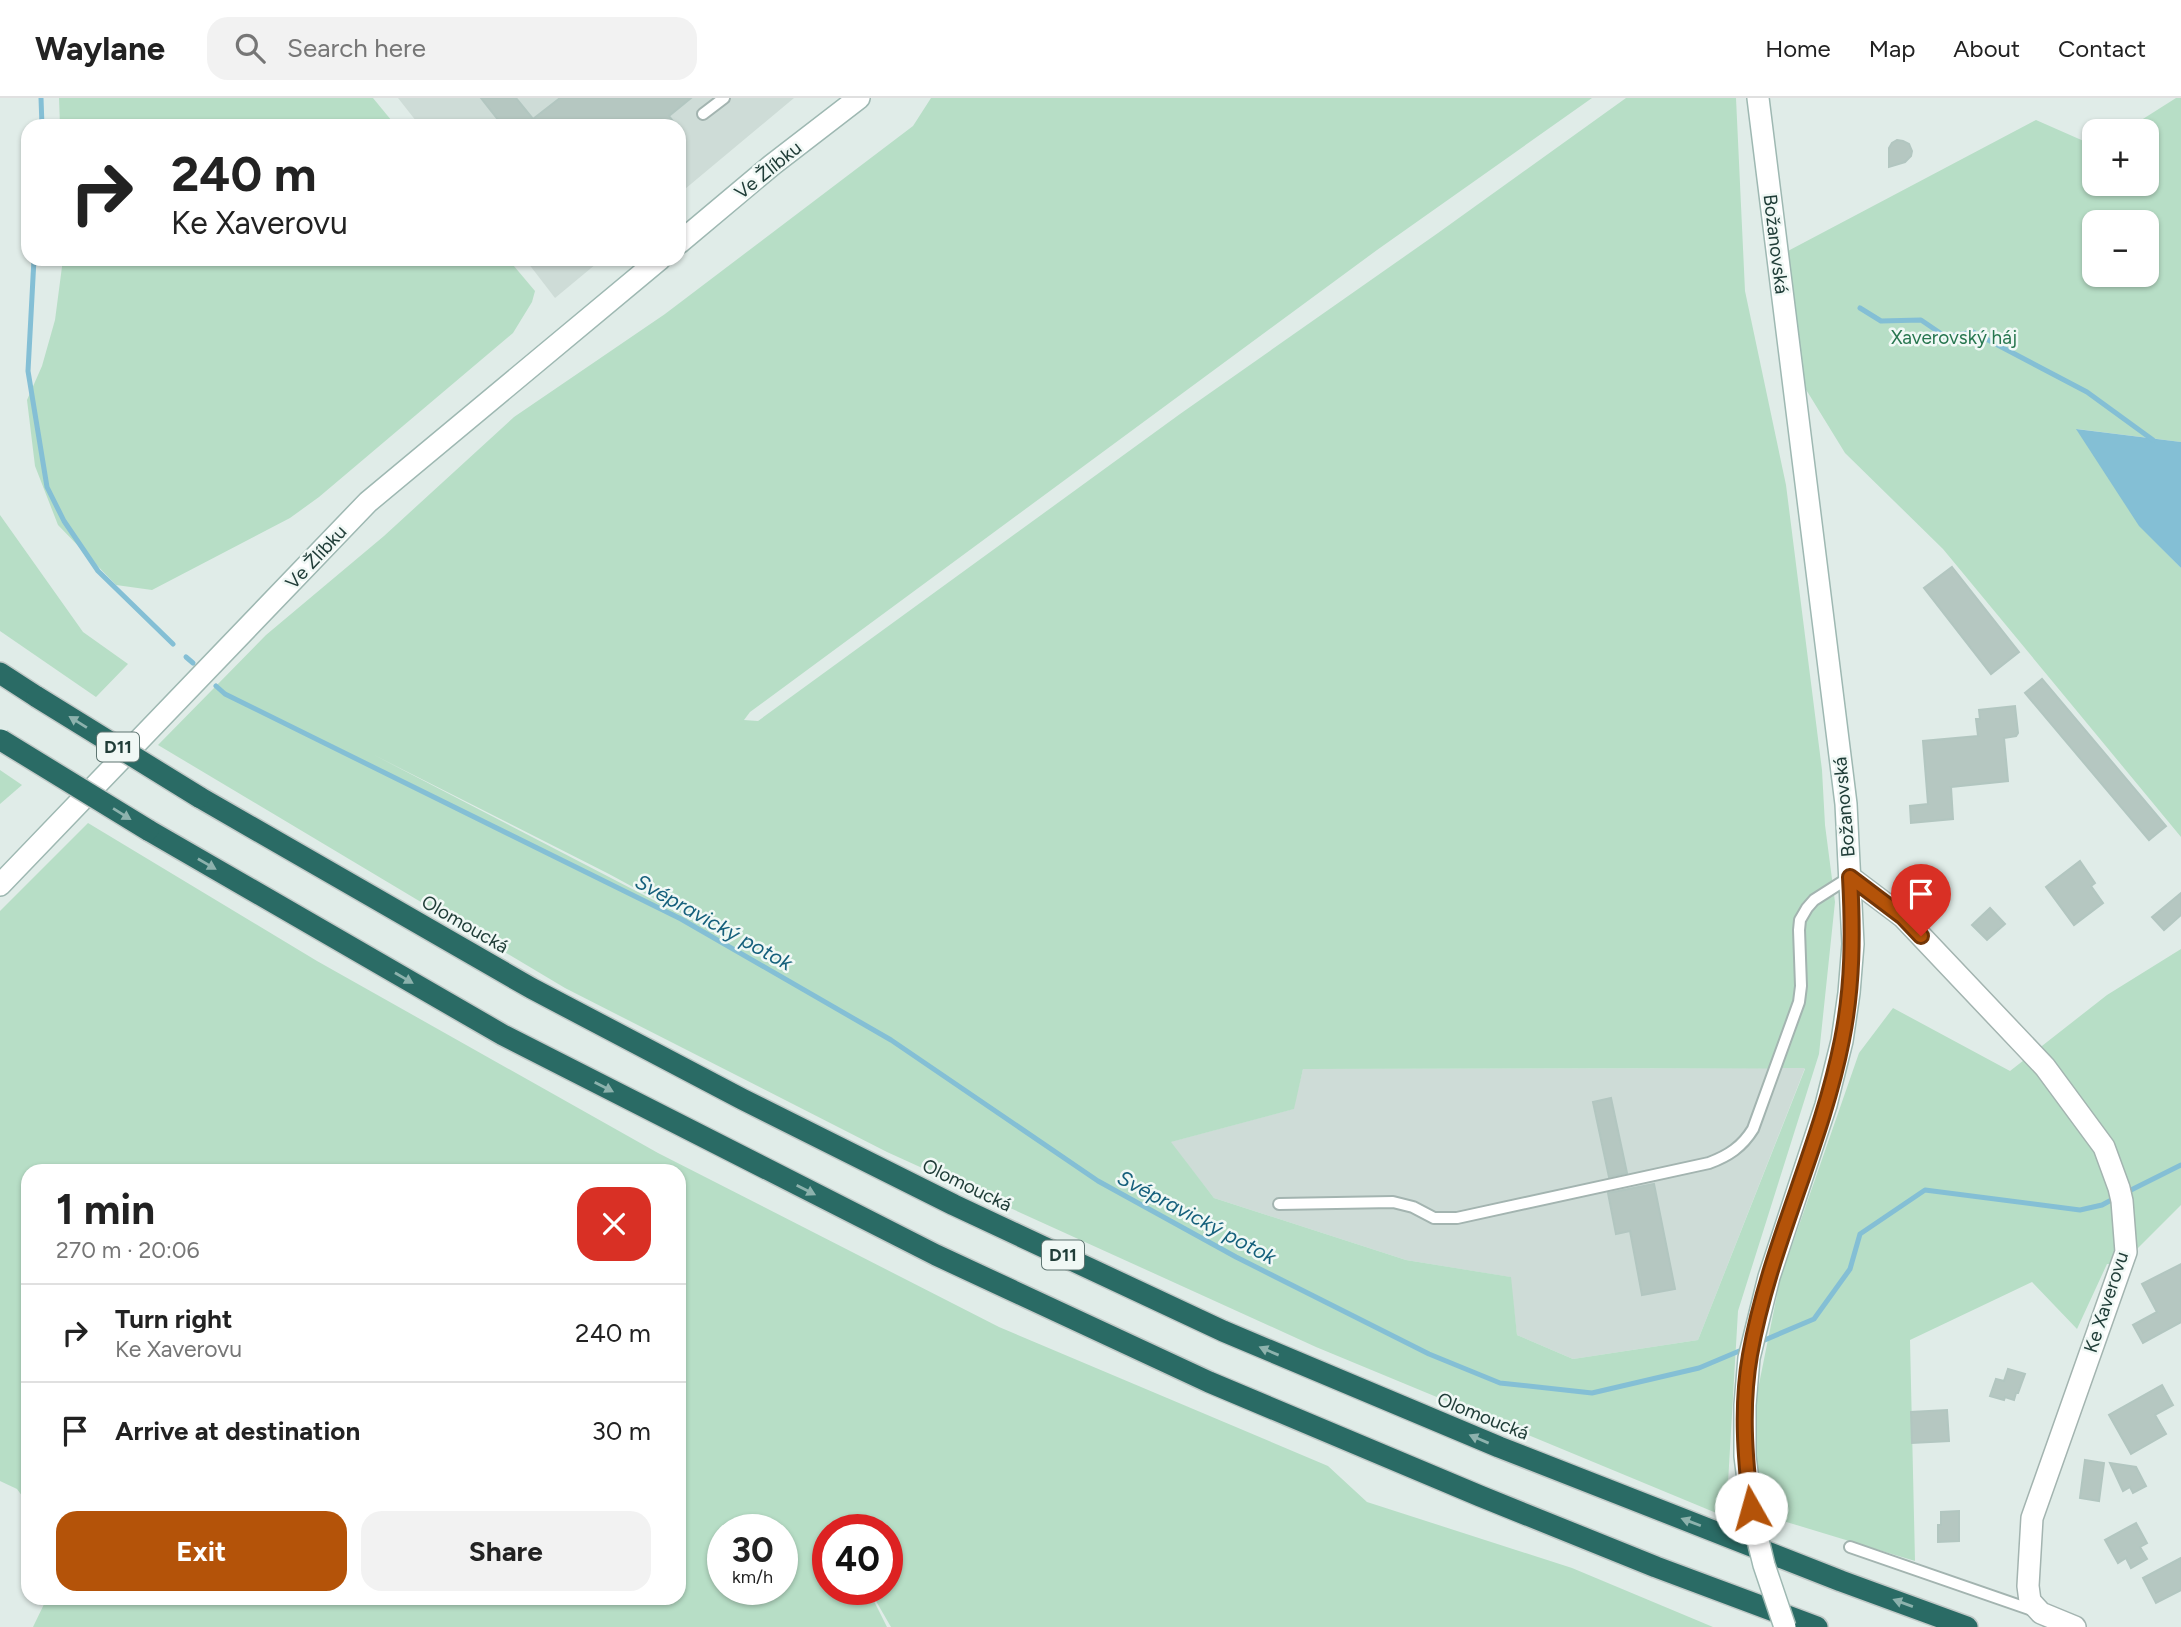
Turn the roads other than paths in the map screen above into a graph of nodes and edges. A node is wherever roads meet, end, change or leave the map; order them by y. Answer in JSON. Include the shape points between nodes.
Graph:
{"nodes":[{"id":1,"x":724,"y":98,"type":"edge"},
{"id":2,"x":859,"y":98,"type":"edge"},
{"id":3,"x":1758,"y":98,"type":"edge"},
{"id":4,"x":703,"y":114,"type":"dead end"},
{"id":5,"x":686,"y":237,"type":"edge"},
{"id":6,"x":652,"y":266,"type":"edge"},
{"id":7,"x":0,"y":673,"type":"edge"},
{"id":8,"x":1,"y":740,"type":"edge"},
{"id":9,"x":1850,"y":877,"type":"junction"},
{"id":10,"x":0,"y":885,"type":"edge"},
{"id":11,"x":1279,"y":1204,"type":"dead end"},
{"id":12,"x":1850,"y":1547,"type":"dead end"},
{"id":13,"x":2042,"y":1613,"type":"junction"},
{"id":14,"x":1785,"y":1627,"type":"edge"},
{"id":15,"x":1817,"y":1627,"type":"edge"},
{"id":16,"x":1967,"y":1627,"type":"edge"},
{"id":17,"x":2075,"y":1627,"type":"edge"}],
"edges":[{"from":1,"to":4,"type":"lane"},
{"from":2,"to":5,"type":"street","name":"Ve Žlíbku"},
{"from":3,"to":9,"type":"street","name":"Božanovská","via":[[1846,804]]},
{"from":6,"to":10,"type":"street","name":"Ve Žlíbku","via":[[368,502]]},
{"from":16,"to":7,"type":"highway","name":"Olomoucká","number":"D11","one_way":true,"bridge":true,"via":[[1499,1447],[1211,1325],[954,1205],[531,988],[199,797]]},
{"from":8,"to":15,"type":"highway","one_way":true,"bridge":true,"via":[[503,1035],[936,1255],[1209,1382],[1656,1567]]},
{"from":9,"to":11,"type":"lane","via":[[1814,900],[1800,920],[1801,986],[1795,1017],[1753,1129],[1731,1153],[1709,1163],[1457,1218],[1434,1218],[1393,1202]]},
{"from":9,"to":13,"type":"street","name":"Ke Xaverovu","via":[[1903,917],[2045,1067],[2105,1147],[2120,1195],[2126,1252],[2032,1518],[2028,1586],[2030,1601]]},
{"from":9,"to":14,"type":"street","name":"Božanovská","bridge":true,"via":[[1853,944],[1842,1041],[1826,1105],[1769,1277],[1751,1347],[1745,1405],[1745,1456],[1753,1520]]},
{"from":12,"to":13,"type":"lane"},
{"from":13,"to":17,"type":"street"}]}
